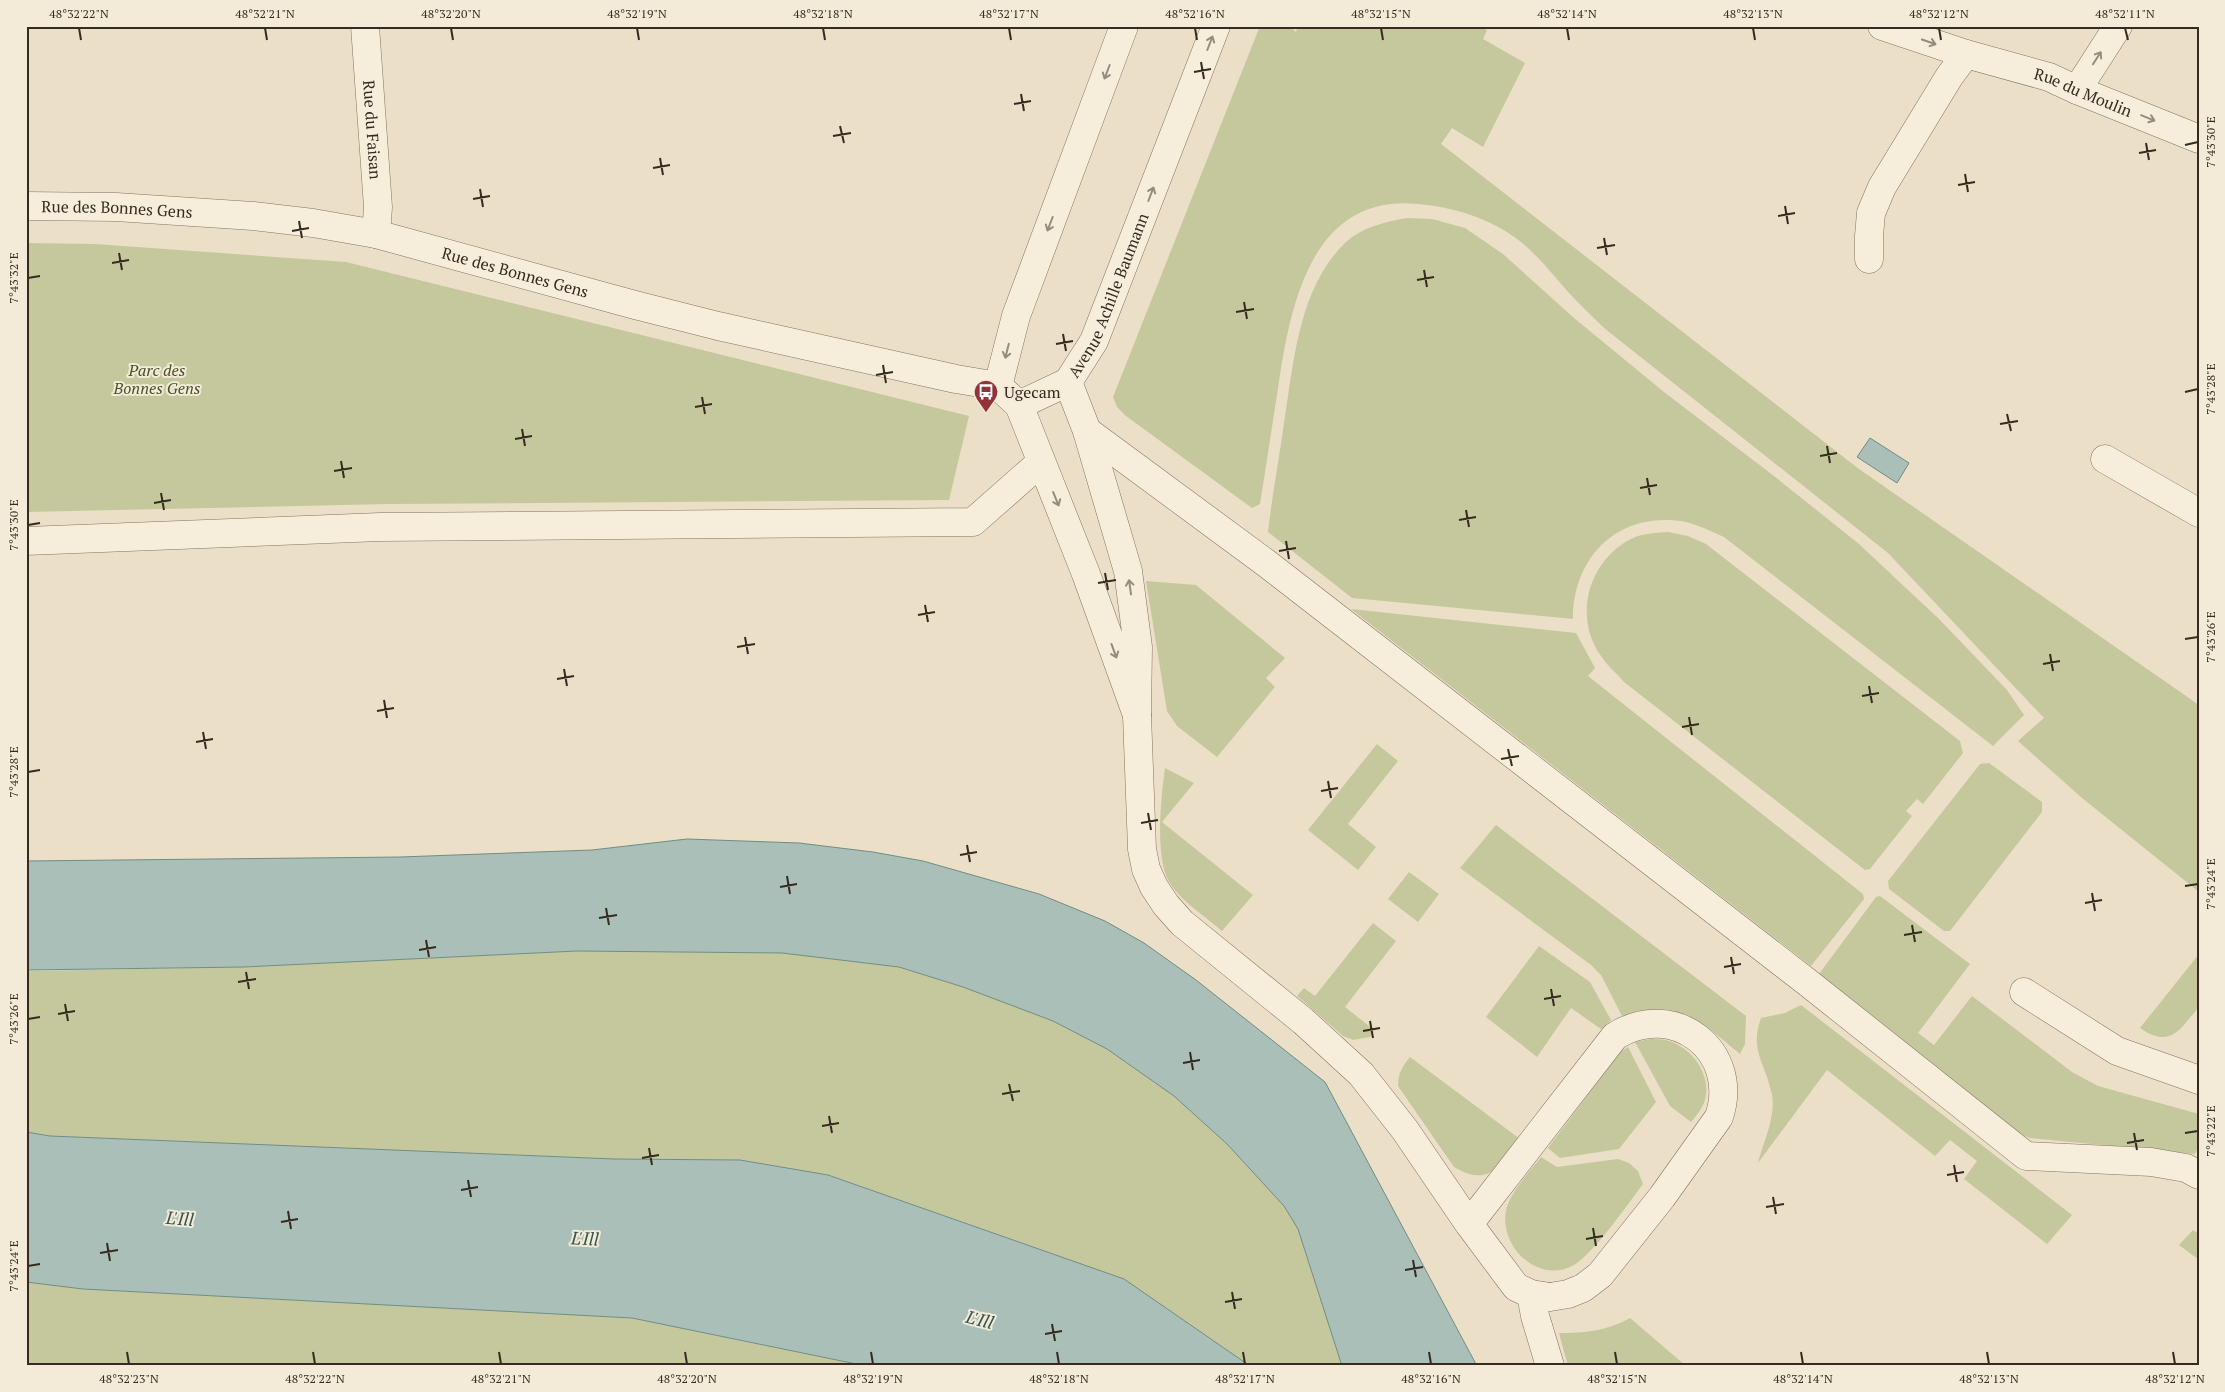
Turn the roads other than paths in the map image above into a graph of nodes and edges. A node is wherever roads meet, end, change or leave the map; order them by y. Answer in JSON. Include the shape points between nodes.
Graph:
{"nodes":[{"id":1,"x":366,"y":26,"type":"edge"},
{"id":2,"x":1124,"y":26,"type":"edge"},
{"id":3,"x":1216,"y":26,"type":"edge"},
{"id":4,"x":1882,"y":26,"type":"edge"},
{"id":5,"x":2118,"y":26,"type":"edge"},
{"id":6,"x":1966,"y":54,"type":"junction"},
{"id":7,"x":2077,"y":90,"type":"junction"},
{"id":8,"x":2199,"y":139,"type":"edge"},
{"id":9,"x":26,"y":206,"type":"edge"},
{"id":10,"x":376,"y":234,"type":"junction"},
{"id":11,"x":1869,"y":258,"type":"dead end"},
{"id":12,"x":1068,"y":382,"type":"junction"},
{"id":13,"x":998,"y":386,"type":"junction"},
{"id":14,"x":1018,"y":405,"type":"junction"},
{"id":15,"x":1087,"y":431,"type":"junction"},
{"id":16,"x":2105,"y":459,"type":"dead end"},
{"id":17,"x":1041,"y":462,"type":"junction"},
{"id":18,"x":2199,"y":513,"type":"edge"},
{"id":19,"x":26,"y":541,"type":"edge"},
{"id":20,"x":1137,"y":716,"type":"junction"},
{"id":21,"x":2024,"y":992,"type":"dead end"},
{"id":22,"x":2199,"y":1080,"type":"edge"},
{"id":23,"x":2199,"y":1175,"type":"edge"},
{"id":24,"x":1469,"y":1224,"type":"junction"},
{"id":25,"x":1531,"y":1294,"type":"junction"},
{"id":26,"x":1550,"y":1366,"type":"edge"}],
"edges":[{"from":1,"to":10,"type":"street","name":"Rue du Faisan","via":[[378,207]]},
{"from":2,"to":13,"type":"street","one_way":true,"via":[[1016,316]]},
{"from":12,"to":3,"type":"street","name":"Avenue Achille Baumann","one_way":true,"via":[[1094,340]]},
{"from":4,"to":6,"type":"street","name":"Rue du Moulin","one_way":true},
{"from":7,"to":5,"type":"street","one_way":true},
{"from":6,"to":7,"type":"street","name":"Rue du Moulin","via":[[2049,76]]},
{"from":6,"to":11,"type":"street","via":[[1882,187],[1871,213]]},
{"from":7,"to":8,"type":"street","name":"Rue du Moulin","one_way":true},
{"from":9,"to":10,"type":"street","name":"Rue des Bonnes Gens","via":[[116,207],[253,216]]},
{"from":10,"to":13,"type":"street","name":"Rue des Bonnes Gens","via":[[635,306],[956,380]]},
{"from":12,"to":14,"type":"street","name":"Avenue Achille Baumann"},
{"from":12,"to":15,"type":"street"},
{"from":13,"to":14,"type":"street"},
{"from":14,"to":17,"type":"street"},
{"from":20,"to":15,"type":"street","one_way":true,"via":[[1138,647],[1128,571]]},
{"from":15,"to":23,"type":"street","via":[[1266,563],[2026,1156],[2151,1162],[2186,1168]]},
{"from":16,"to":18,"type":"street"},
{"from":17,"to":19,"type":"street","via":[[973,522],[380,527]]},
{"from":17,"to":20,"type":"street","one_way":true},
{"from":20,"to":24,"type":"street","via":[[1142,849],[1146,869],[1166,905],[1201,941],[1302,1021],[1362,1074],[1406,1130]]},
{"from":21,"to":22,"type":"street","via":[[2117,1050]]},
{"from":24,"to":25,"type":"street","via":[[1516,1287]]},
{"from":24,"to":25,"type":"street","via":[[1615,1036],[1640,1025],[1659,1023],[1693,1034],[1708,1047],[1719,1064],[1724,1104],[1719,1117],[1662,1197],[1600,1275],[1583,1288],[1550,1297]]},
{"from":25,"to":26,"type":"street"}]}
